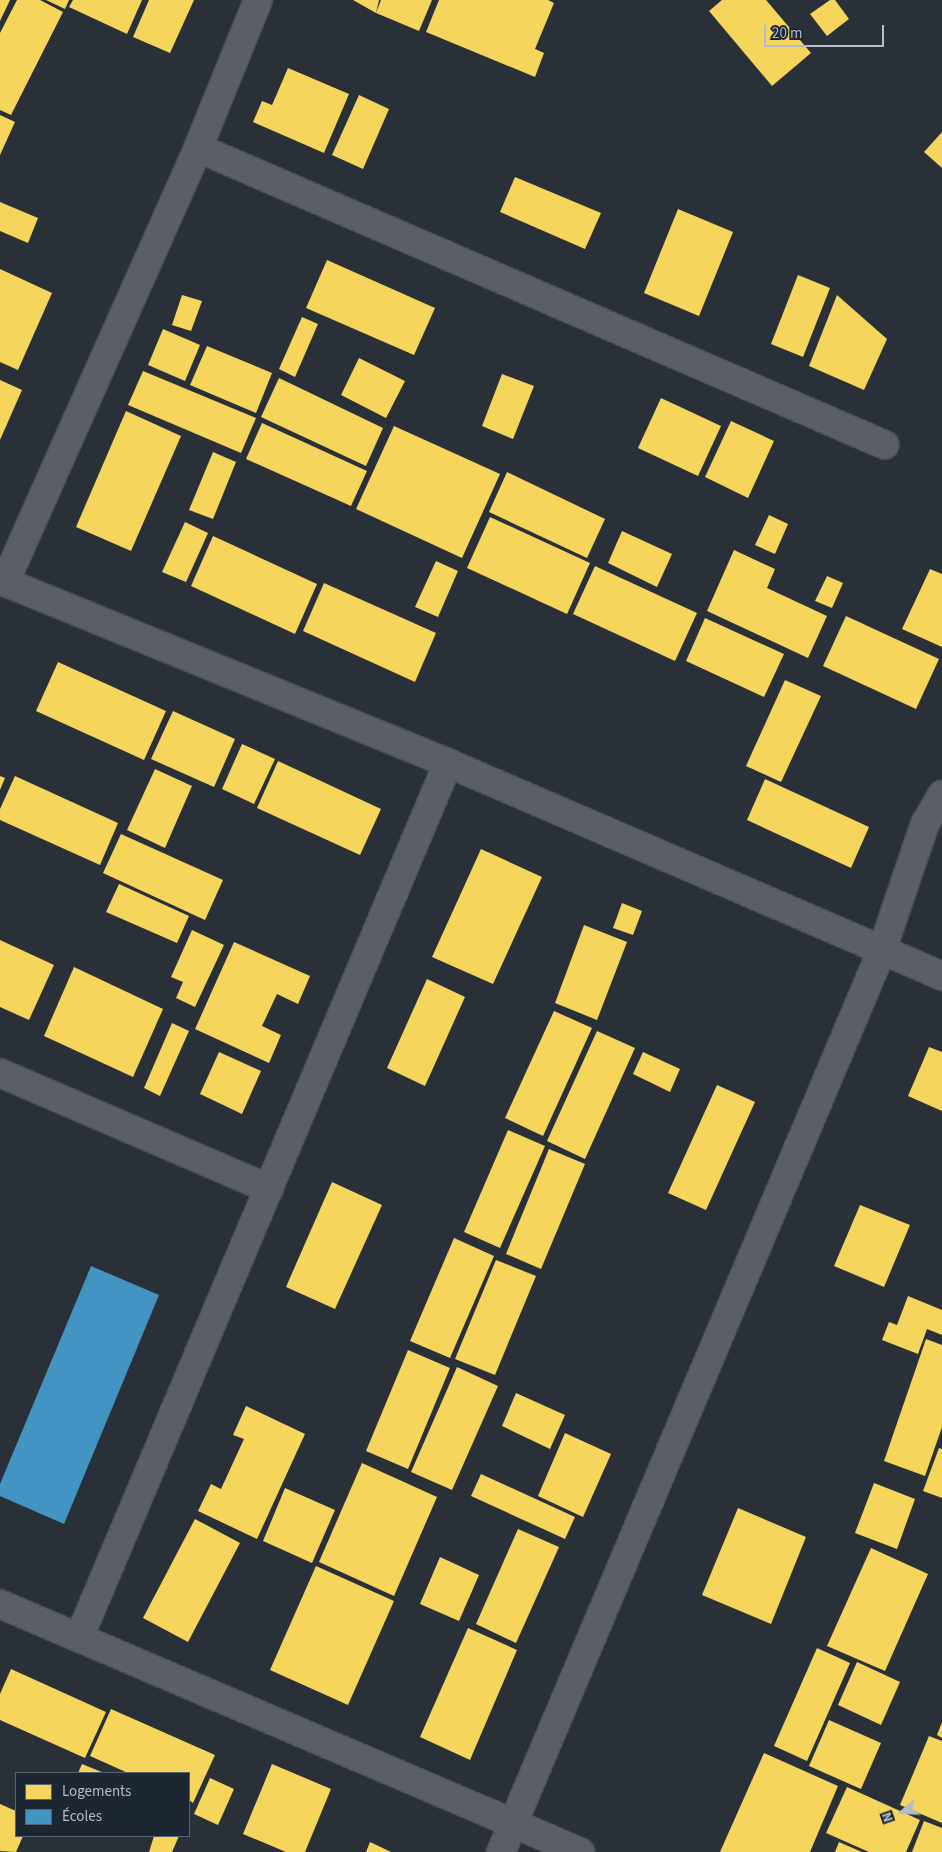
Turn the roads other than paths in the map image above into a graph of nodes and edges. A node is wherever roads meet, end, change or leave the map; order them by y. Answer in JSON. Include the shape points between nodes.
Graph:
{"nodes":[{"id":1,"x":258,"y":0,"type":"edge"},
{"id":2,"x":198,"y":148,"type":"junction"},
{"id":3,"x":885,"y":445,"type":"dead end"},
{"id":4,"x":2,"y":581,"type":"edge"},
{"id":5,"x":448,"y":764,"type":"junction"},
{"id":6,"x":942,"y":795,"type":"edge"},
{"id":7,"x":882,"y":950,"type":"junction"},
{"id":8,"x":942,"y":976,"type":"edge"},
{"id":9,"x":0,"y":1073,"type":"edge"},
{"id":10,"x":269,"y":1189,"type":"junction"},
{"id":11,"x":0,"y":1604,"type":"edge"},
{"id":12,"x":79,"y":1638,"type":"junction"},
{"id":13,"x":513,"y":1825,"type":"junction"},
{"id":14,"x":501,"y":1852,"type":"edge"},
{"id":15,"x":580,"y":1852,"type":"edge"}],
"edges":[{"from":1,"to":2,"type":"street"},
{"from":2,"to":3,"type":"street"},
{"from":2,"to":4,"type":"street"},
{"from":4,"to":5,"type":"street"},
{"from":5,"to":7,"type":"street"},
{"from":5,"to":10,"type":"street"},
{"from":6,"to":7,"type":"street","via":[[925,824]]},
{"from":7,"to":8,"type":"street"},
{"from":7,"to":13,"type":"street"},
{"from":9,"to":10,"type":"street"},
{"from":10,"to":12,"type":"street"},
{"from":11,"to":12,"type":"street"},
{"from":12,"to":13,"type":"street"},
{"from":13,"to":14,"type":"street"},
{"from":13,"to":15,"type":"street"}]}
